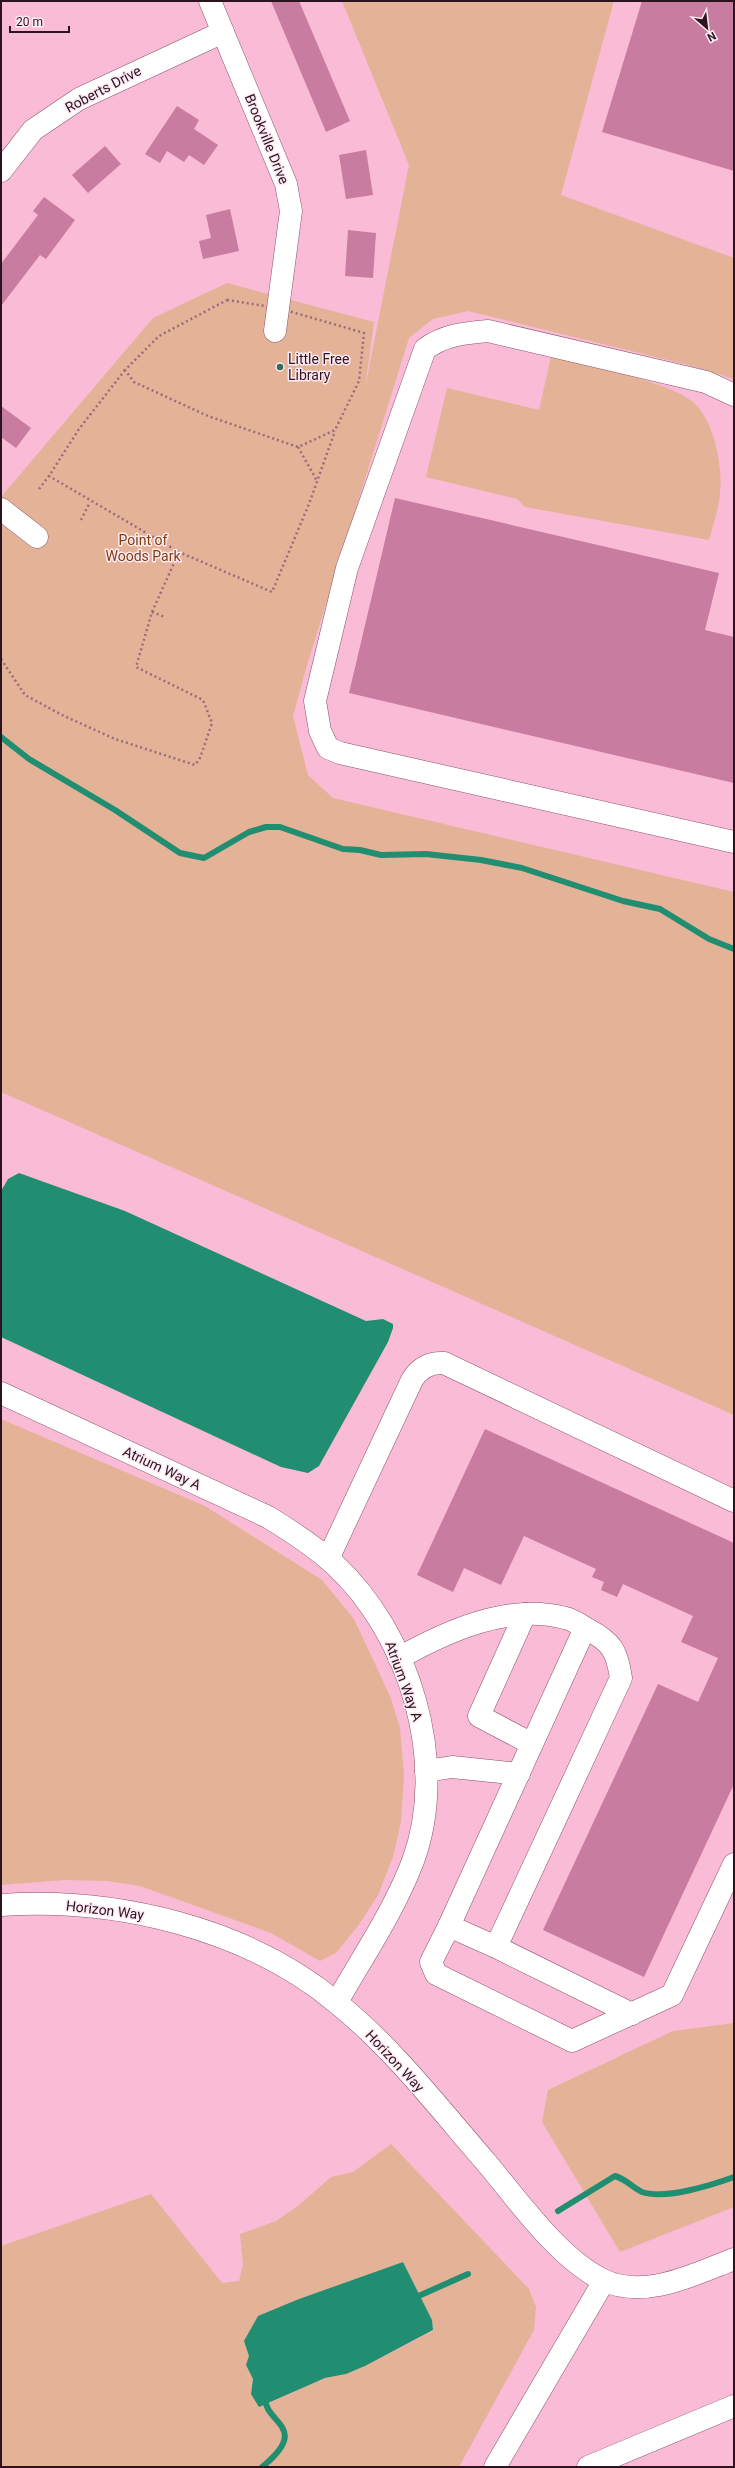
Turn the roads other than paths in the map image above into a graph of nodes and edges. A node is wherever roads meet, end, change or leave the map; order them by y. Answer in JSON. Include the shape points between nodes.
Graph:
{"nodes":[{"id":1,"x":210,"y":1,"type":"edge"},
{"id":2,"x":223,"y":32,"type":"junction"},
{"id":3,"x":1,"y":171,"type":"edge"},
{"id":4,"x":275,"y":331,"type":"dead end"},
{"id":5,"x":734,"y":394,"type":"edge"},
{"id":6,"x":1,"y":509,"type":"edge"},
{"id":7,"x":37,"y":537,"type":"dead end"},
{"id":8,"x":734,"y":842,"type":"edge"},
{"id":9,"x":1,"y":1393,"type":"edge"},
{"id":10,"x":734,"y":1501,"type":"edge"},
{"id":11,"x":328,"y":1559,"type":"junction"},
{"id":12,"x":525,"y":1614,"type":"junction"},
{"id":13,"x":585,"y":1628,"type":"junction"},
{"id":14,"x":399,"y":1658,"type":"junction"},
{"id":15,"x":532,"y":1744,"type":"junction"},
{"id":16,"x":426,"y":1771,"type":"junction"},
{"id":17,"x":518,"y":1774,"type":"junction"},
{"id":18,"x":734,"y":1864,"type":"edge"},
{"id":19,"x":1,"y":1905,"type":"edge"},
{"id":20,"x":448,"y":1926,"type":"junction"},
{"id":21,"x":496,"y":1947,"type":"junction"},
{"id":22,"x":337,"y":2002,"type":"junction"},
{"id":23,"x":632,"y":2014,"type":"junction"},
{"id":24,"x":734,"y":2259,"type":"edge"},
{"id":25,"x":604,"y":2281,"type":"junction"},
{"id":26,"x":734,"y":2406,"type":"edge"},
{"id":27,"x":495,"y":2467,"type":"edge"},
{"id":28,"x":588,"y":2467,"type":"edge"}],
"edges":[{"from":1,"to":2,"type":"street","name":"Brookville Drive"},
{"from":2,"to":3,"type":"street","name":"Roberts Drive","via":[[79,99],[33,130]]},
{"from":2,"to":4,"type":"street","name":"Brookville Drive","via":[[286,184],[291,211]]},
{"from":5,"to":8,"type":"street","via":[[706,382],[488,331],[454,334],[437,340],[425,350],[347,568],[315,701],[320,731],[328,748],[340,753]]},
{"from":6,"to":7,"type":"street"},
{"from":9,"to":11,"type":"street","name":"Atrium Way A","via":[[268,1517]]},
{"from":10,"to":11,"type":"street","via":[[444,1363],[435,1363],[416,1373],[412,1380]]},
{"from":11,"to":14,"type":"street","name":"Atrium Way A","via":[[356,1588],[380,1619]]},
{"from":12,"to":13,"type":"street","via":[[566,1618]]},
{"from":12,"to":14,"type":"street","via":[[518,1613],[484,1622],[422,1645]]},
{"from":12,"to":15,"type":"street","via":[[479,1716]]},
{"from":13,"to":15,"type":"street"},
{"from":13,"to":21,"type":"street","via":[[599,1636],[618,1656],[621,1678]]},
{"from":14,"to":16,"type":"street","name":"Atrium Way A","via":[[421,1725]]},
{"from":15,"to":17,"type":"street"},
{"from":16,"to":17,"type":"street","via":[[452,1767]]},
{"from":16,"to":22,"type":"street","name":"Atrium Way A","via":[[425,1813],[413,1860],[395,1900]]},
{"from":17,"to":20,"type":"street"},
{"from":18,"to":23,"type":"street","via":[[672,1995]]},
{"from":19,"to":22,"type":"street","name":"Horizon Way","via":[[39,1902],[155,1916],[259,1953]]},
{"from":20,"to":21,"type":"street"},
{"from":20,"to":23,"type":"street","via":[[431,1962],[436,1974],[572,2041]]},
{"from":21,"to":23,"type":"street"},
{"from":22,"to":25,"type":"street","name":"Horizon Way","via":[[395,2057],[548,2236],[584,2268]]},
{"from":24,"to":25,"type":"street","name":"Horizon Way","via":[[675,2282],[635,2288]]},
{"from":25,"to":27,"type":"street"},
{"from":26,"to":28,"type":"street"}]}
